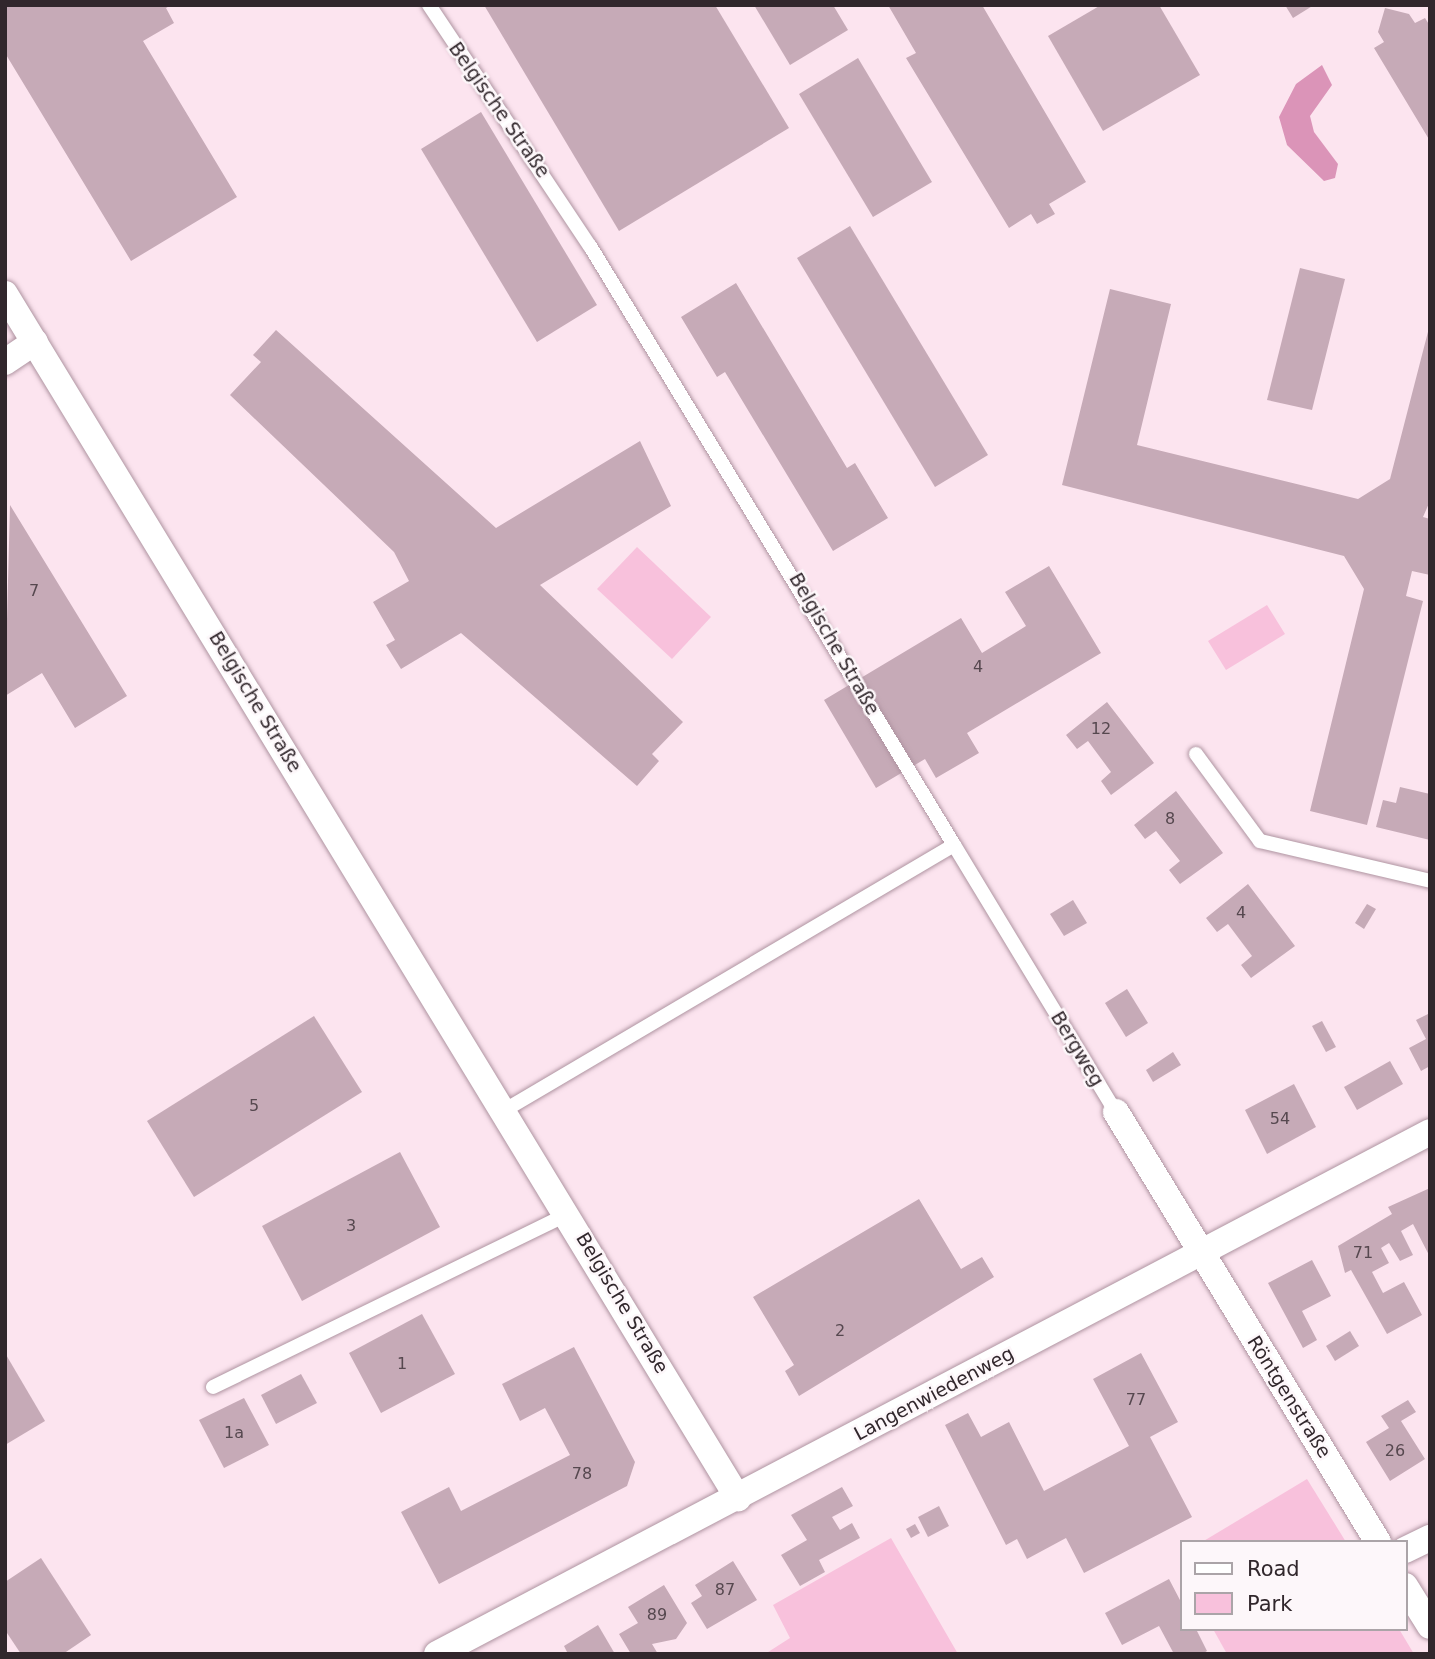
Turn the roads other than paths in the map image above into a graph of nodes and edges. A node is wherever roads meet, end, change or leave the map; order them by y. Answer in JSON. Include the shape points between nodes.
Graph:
{"nodes":[{"id":1,"x":429,"y":5,"type":"edge"},
{"id":2,"x":5,"y":294,"type":"edge"},
{"id":3,"x":35,"y":342,"type":"junction"},
{"id":4,"x":5,"y":362,"type":"edge"},
{"id":5,"x":1196,"y":754,"type":"dead end"},
{"id":6,"x":954,"y":845,"type":"junction"},
{"id":7,"x":1430,"y":881,"type":"edge"},
{"id":8,"x":505,"y":1110,"type":"junction"},
{"id":9,"x":1116,"y":1112,"type":"joint"},
{"id":10,"x":1430,"y":1132,"type":"edge"},
{"id":11,"x":568,"y":1214,"type":"junction"},
{"id":12,"x":1200,"y":1252,"type":"junction"},
{"id":13,"x":213,"y":1387,"type":"dead end"},
{"id":14,"x":738,"y":1498,"type":"junction"},
{"id":15,"x":1430,"y":1538,"type":"edge"},
{"id":16,"x":1377,"y":1540,"type":"edge"},
{"id":17,"x":1407,"y":1549,"type":"edge"},
{"id":18,"x":1407,"y":1589,"type":"edge"},
{"id":19,"x":1430,"y":1626,"type":"edge"},
{"id":20,"x":437,"y":1654,"type":"edge"}],
"edges":[{"from":1,"to":6,"type":"lane","name":"Belgische Straße","via":[[583,235]]},
{"from":2,"to":3,"type":"street","name":"Belgische Straße"},
{"from":3,"to":4,"type":"street"},
{"from":3,"to":8,"type":"street","name":"Belgische Straße"},
{"from":5,"to":7,"type":"lane","via":[[1260,841]]},
{"from":6,"to":8,"type":"lane"},
{"from":6,"to":9,"type":"lane","name":"Bergweg"},
{"from":8,"to":11,"type":"street","name":"Belgische Straße"},
{"from":9,"to":12,"type":"street","name":"Bergweg"},
{"from":10,"to":12,"type":"street","name":"Langenwiedenweg"},
{"from":11,"to":13,"type":"lane"},
{"from":11,"to":14,"type":"street","name":"Belgische Straße"},
{"from":12,"to":14,"type":"street","name":"Langenwiedenweg"},
{"from":12,"to":16,"type":"street","name":"Röntgenstraße"},
{"from":14,"to":20,"type":"street","name":"Langenwiedenweg"},
{"from":15,"to":17,"type":"street"},
{"from":18,"to":19,"type":"street"}]}
